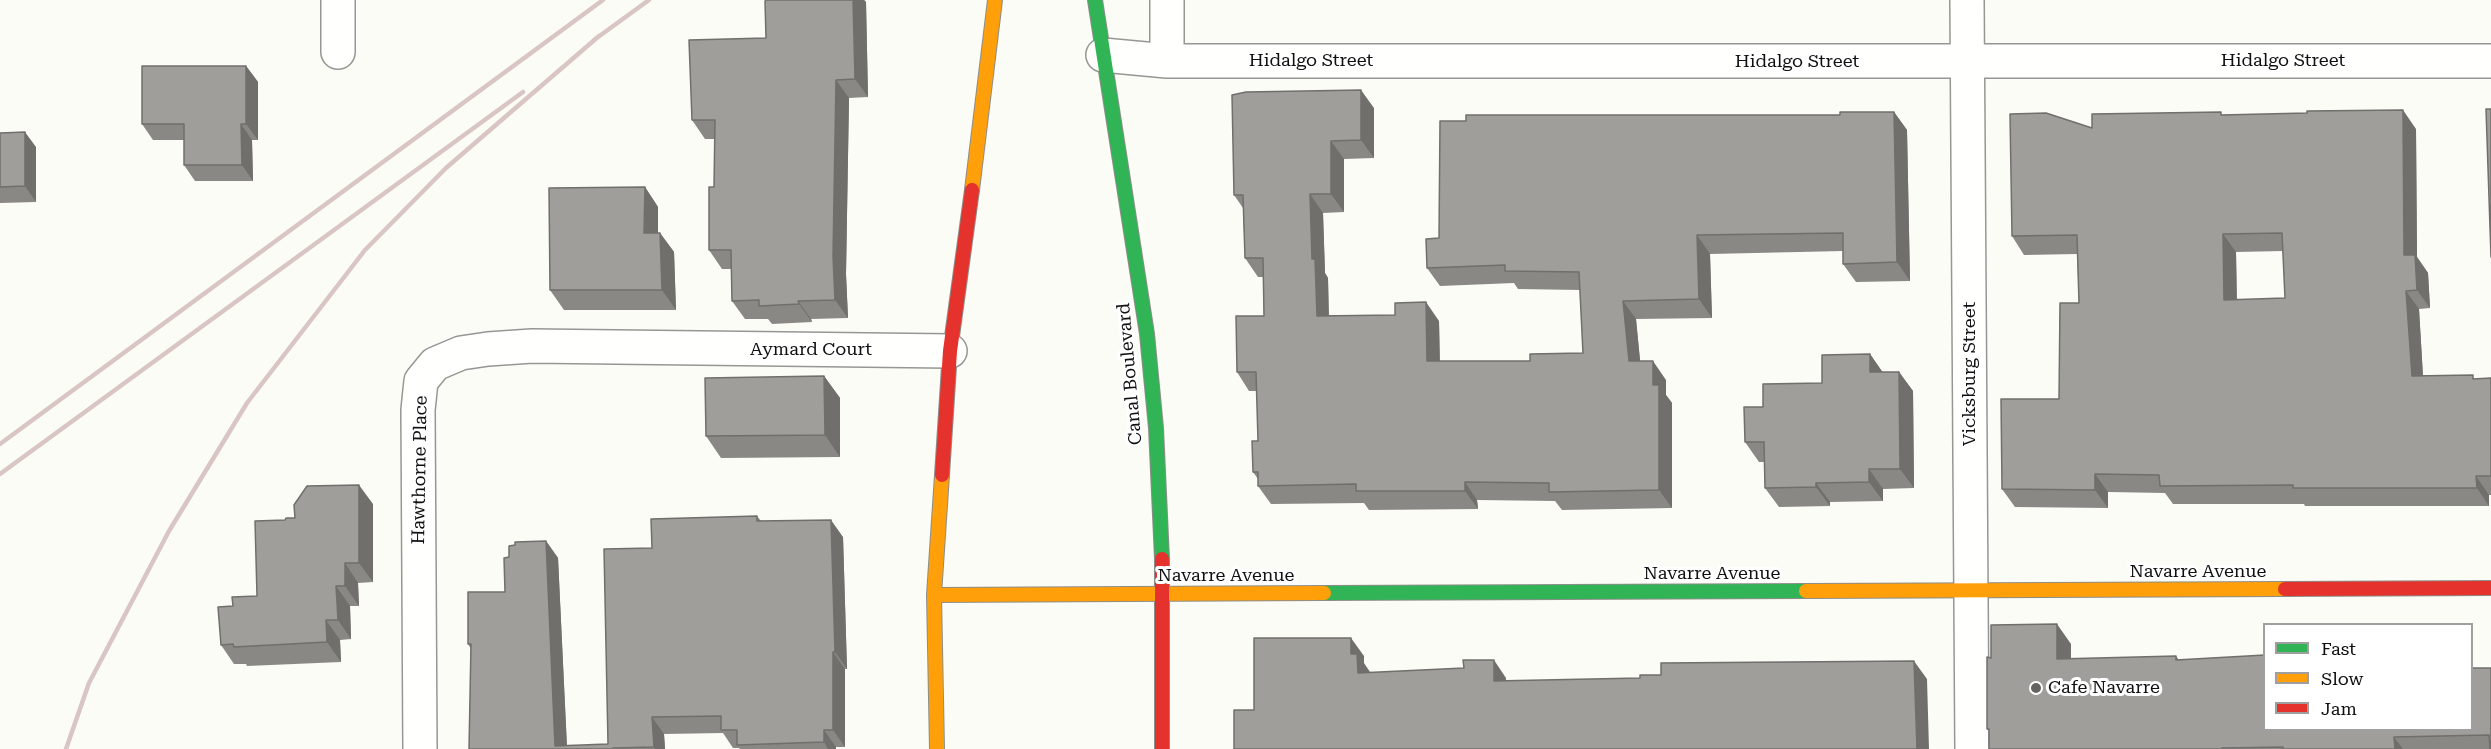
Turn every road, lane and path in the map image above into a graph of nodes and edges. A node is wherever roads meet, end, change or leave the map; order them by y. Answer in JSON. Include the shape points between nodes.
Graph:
{"nodes":[{"id":1,"x":338,"y":0,"type":"edge"},
{"id":2,"x":995,"y":0,"type":"edge"},
{"id":3,"x":1095,"y":0,"type":"edge"},
{"id":4,"x":1167,"y":0,"type":"edge"},
{"id":5,"x":1967,"y":0,"type":"edge"},
{"id":6,"x":338,"y":52,"type":"dead end"},
{"id":7,"x":1103,"y":55,"type":"junction"},
{"id":8,"x":1167,"y":61,"type":"junction"},
{"id":9,"x":2491,"y":61,"type":"edge"},
{"id":10,"x":1968,"y":62,"type":"junction"},
{"id":11,"x":673,"y":349,"type":"joint"},
{"id":12,"x":950,"y":351,"type":"junction"},
{"id":13,"x":2491,"y":588,"type":"edge"},
{"id":14,"x":1971,"y":591,"type":"junction"},
{"id":15,"x":1163,"y":594,"type":"junction"},
{"id":16,"x":934,"y":595,"type":"junction"},
{"id":17,"x":420,"y":749,"type":"edge"},
{"id":18,"x":937,"y":749,"type":"edge"},
{"id":19,"x":1162,"y":749,"type":"edge"},
{"id":20,"x":1972,"y":749,"type":"edge"}],
"edges":[{"from":1,"to":6,"type":"street"},
{"from":2,"to":12,"type":"street"},
{"from":3,"to":7,"type":"street","name":"Canal Boulevard"},
{"from":4,"to":8,"type":"street"},
{"from":5,"to":10,"type":"street","name":"Vicksburg Street"},
{"from":7,"to":8,"type":"street","name":"Hidalgo Street"},
{"from":7,"to":15,"type":"street","name":"Canal Boulevard","via":[[1152,383]]},
{"from":8,"to":10,"type":"street","name":"Hidalgo Street"},
{"from":9,"to":10,"type":"street","name":"Hidalgo Street"},
{"from":10,"to":14,"type":"street","name":"Vicksburg Street"},
{"from":11,"to":12,"type":"street","name":"Aymard Court"},
{"from":11,"to":17,"type":"street","name":"Hawthorne Place","via":[[532,346],[479,350],[435,364],[421,381]]},
{"from":12,"to":16,"type":"street"},
{"from":13,"to":14,"type":"street","name":"Navarre Avenue"},
{"from":14,"to":15,"type":"street","name":"Navarre Avenue"},
{"from":14,"to":20,"type":"street","name":"Vicksburg Street"},
{"from":15,"to":16,"type":"street","name":"Navarre Avenue"},
{"from":15,"to":19,"type":"street","name":"Canal Boulevard"},
{"from":16,"to":18,"type":"street"}]}
